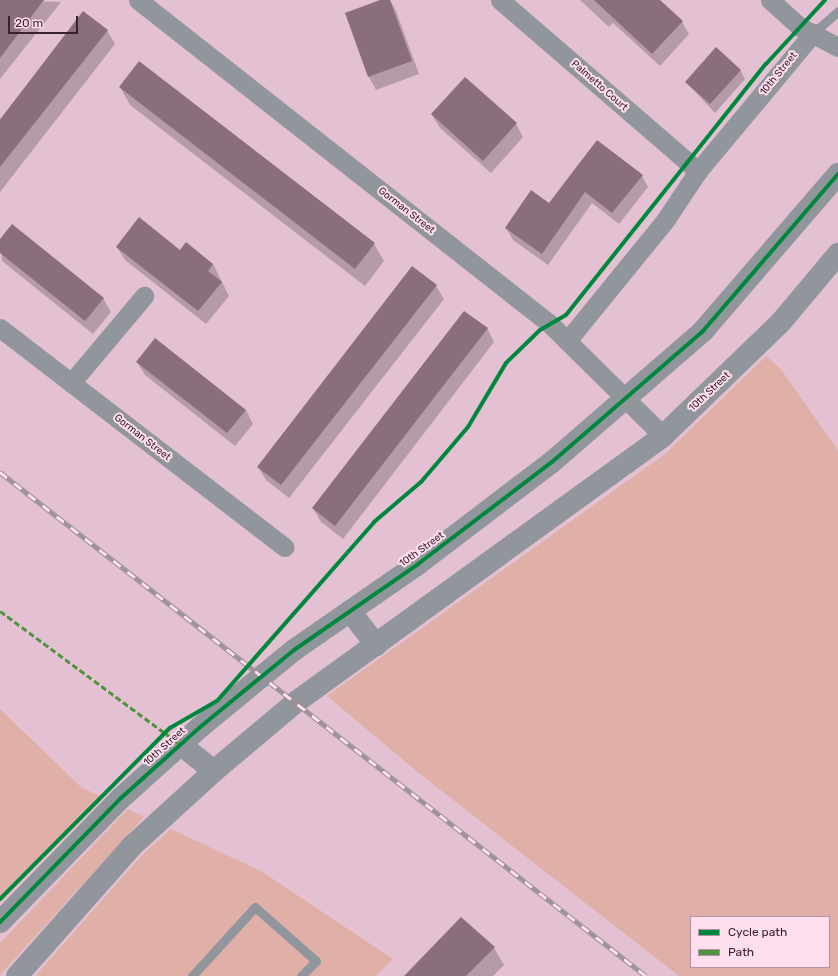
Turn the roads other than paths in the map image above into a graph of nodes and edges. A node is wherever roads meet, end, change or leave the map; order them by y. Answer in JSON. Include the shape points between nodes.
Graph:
{"nodes":[{"id":1,"x":138,"y":0,"type":"edge"},
{"id":2,"x":500,"y":0,"type":"edge"},
{"id":3,"x":770,"y":0,"type":"edge"},
{"id":4,"x":838,"y":11,"type":"edge"},
{"id":5,"x":813,"y":33,"type":"junction"},
{"id":6,"x":838,"y":47,"type":"edge"},
{"id":7,"x":698,"y":172,"type":"junction"},
{"id":8,"x":838,"y":174,"type":"edge"},
{"id":9,"x":838,"y":254,"type":"edge"},
{"id":10,"x":144,"y":296,"type":"dead end"},
{"id":11,"x":0,"y":328,"type":"edge"},
{"id":12,"x":567,"y":341,"type":"junction"},
{"id":13,"x":71,"y":383,"type":"junction"},
{"id":14,"x":626,"y":400,"type":"junction"},
{"id":15,"x":663,"y":436,"type":"junction"},
{"id":16,"x":284,"y":547,"type":"dead end"},
{"id":17,"x":350,"y":611,"type":"junction"},
{"id":18,"x":376,"y":645,"type":"junction"},
{"id":19,"x":180,"y":744,"type":"junction"},
{"id":20,"x":214,"y":771,"type":"junction"},
{"id":21,"x":0,"y":922,"type":"edge"},
{"id":22,"x":17,"y":976,"type":"edge"},
{"id":23,"x":192,"y":976,"type":"edge"},
{"id":24,"x":301,"y":976,"type":"edge"}],
"edges":[{"from":1,"to":12,"type":"street","name":"Gorman Street"},
{"from":2,"to":7,"type":"street","name":"Palmetto Court"},
{"from":3,"to":5,"type":"street","via":[[800,27]]},
{"from":4,"to":5,"type":"lane"},
{"from":5,"to":6,"type":"street"},
{"from":5,"to":7,"type":"street","name":"10th Street"},
{"from":7,"to":12,"type":"street","name":"10th Street","via":[[666,219]]},
{"from":8,"to":14,"type":"street","name":"10th Street","via":[[703,331]]},
{"from":9,"to":15,"type":"street","name":"10th Street","via":[[781,322]]},
{"from":10,"to":13,"type":"street"},
{"from":11,"to":13,"type":"street","name":"Gorman Street"},
{"from":12,"to":14,"type":"street","name":"Gorman Street"},
{"from":13,"to":16,"type":"street","name":"Gorman Street"},
{"from":14,"to":15,"type":"street","name":"Gorman Street"},
{"from":14,"to":17,"type":"street","name":"10th Street","via":[[552,462]]},
{"from":15,"to":18,"type":"street","name":"10th Street"},
{"from":17,"to":18,"type":"street"},
{"from":17,"to":19,"type":"street","name":"10th Street","via":[[294,650]]},
{"from":18,"to":20,"type":"street","name":"10th Street","via":[[296,702]]},
{"from":19,"to":20,"type":"street"},
{"from":19,"to":21,"type":"street","name":"10th Street","via":[[121,798]]},
{"from":20,"to":22,"type":"street","name":"10th Street","via":[[132,846]]},
{"from":23,"to":24,"type":"lane","via":[[255,907],[316,961]]}]}
